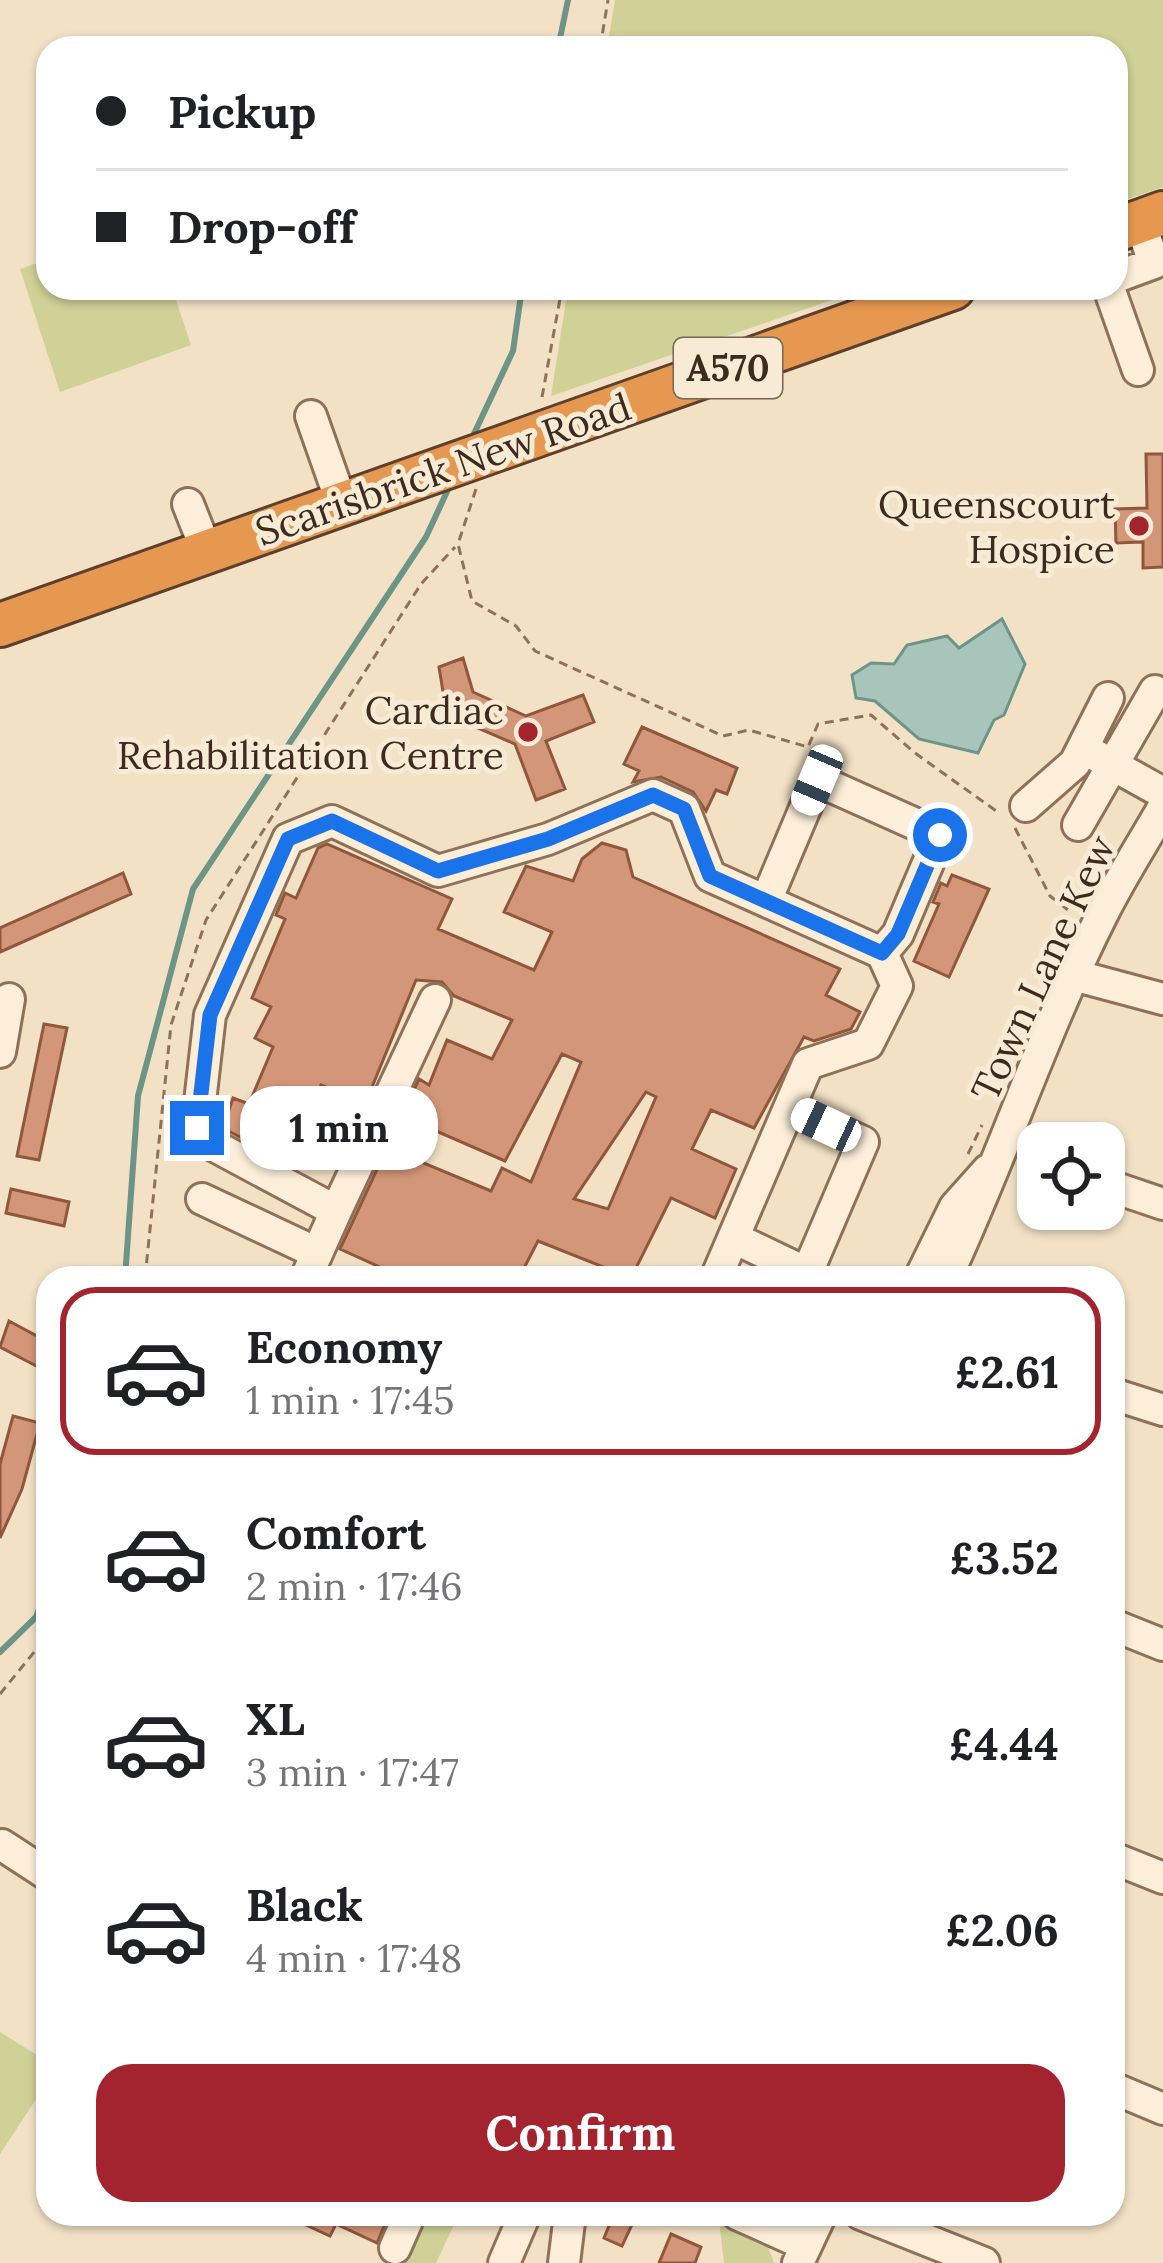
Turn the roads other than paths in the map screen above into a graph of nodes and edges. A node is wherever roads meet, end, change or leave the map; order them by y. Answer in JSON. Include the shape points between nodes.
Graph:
{"nodes":[{"id":1,"x":1140,"y":222,"type":"edge"},
{"id":2,"x":1128,"y":273,"type":"edge"},
{"id":3,"x":921,"y":300,"type":"edge"},
{"id":4,"x":1113,"y":300,"type":"edge"},
{"id":5,"x":1138,"y":370,"type":"dead end"},
{"id":6,"x":311,"y":416,"type":"dead end"},
{"id":7,"x":188,"y":503,"type":"dead end"},
{"id":8,"x":341,"y":504,"type":"junction"},
{"id":9,"x":207,"y":551,"type":"junction"},
{"id":10,"x":0,"y":625,"type":"edge"},
{"id":11,"x":1155,"y":691,"type":"dead end"},
{"id":12,"x":1108,"y":698,"type":"dead end"},
{"id":13,"x":1082,"y":748,"type":"junction"},
{"id":14,"x":1112,"y":766,"type":"junction"},
{"id":15,"x":1163,"y":793,"type":"edge"},
{"id":16,"x":1026,"y":806,"type":"dead end"},
{"id":17,"x":1163,"y":808,"type":"edge"},
{"id":18,"x":1078,"y":825,"type":"dead end"},
{"id":19,"x":766,"y":901,"type":"junction"},
{"id":20,"x":882,"y":953,"type":"junction"},
{"id":21,"x":1077,"y":976,"type":"junction"},
{"id":22,"x":1163,"y":998,"type":"edge"},
{"id":23,"x":9,"y":999,"type":"dead end"},
{"id":24,"x":434,"y":1000,"type":"dead end"},
{"id":25,"x":0,"y":1052,"type":"edge"},
{"id":26,"x":789,"y":1108,"type":"junction"},
{"id":27,"x":996,"y":1161,"type":"junction"},
{"id":28,"x":1125,"y":1191,"type":"edge"},
{"id":29,"x":202,"y":1199,"type":"dead end"},
{"id":30,"x":1163,"y":1204,"type":"edge"},
{"id":31,"x":336,"y":1211,"type":"junction"},
{"id":32,"x":734,"y":1238,"type":"junction"},
{"id":33,"x":312,"y":1266,"type":"edge"},
{"id":34,"x":721,"y":1266,"type":"edge"},
{"id":35,"x":792,"y":1266,"type":"edge"},
{"id":36,"x":810,"y":1266,"type":"edge"},
{"id":37,"x":926,"y":1266,"type":"edge"},
{"id":38,"x":952,"y":1266,"type":"edge"},
{"id":39,"x":1125,"y":1398,"type":"edge"},
{"id":40,"x":1163,"y":1410,"type":"edge"},
{"id":41,"x":1125,"y":1630,"type":"edge"},
{"id":42,"x":1163,"y":1645,"type":"edge"},
{"id":43,"x":2,"y":1845,"type":"edge"},
{"id":44,"x":1125,"y":1863,"type":"edge"},
{"id":45,"x":36,"y":1867,"type":"edge"},
{"id":46,"x":1163,"y":1878,"type":"edge"},
{"id":47,"x":1125,"y":2093,"type":"edge"},
{"id":48,"x":1163,"y":2109,"type":"edge"},
{"id":49,"x":405,"y":2226,"type":"edge"},
{"id":50,"x":520,"y":2226,"type":"edge"},
{"id":51,"x":569,"y":2226,"type":"edge"},
{"id":52,"x":756,"y":2226,"type":"edge"},
{"id":53,"x":815,"y":2226,"type":"edge"},
{"id":54,"x":890,"y":2226,"type":"edge"},
{"id":55,"x":395,"y":2248,"type":"dead end"},
{"id":56,"x":802,"y":2254,"type":"edge"},
{"id":57,"x":504,"y":2263,"type":"edge"},
{"id":58,"x":564,"y":2263,"type":"edge"},
{"id":59,"x":984,"y":2263,"type":"edge"}],
"edges":[{"from":1,"to":2,"type":"street","via":[[1154,263]]},
{"from":3,"to":8,"type":"highway","name":"Scarisbrick New Road","number":"A570","via":[[506,457]]},
{"from":4,"to":5,"type":"street"},
{"from":6,"to":8,"type":"street"},
{"from":7,"to":9,"type":"street"},
{"from":8,"to":9,"type":"highway","name":"Scarisbrick New Road","number":"A570"},
{"from":9,"to":10,"type":"highway","name":"Scarisbrick New Road","number":"A570"},
{"from":11,"to":14,"type":"street"},
{"from":12,"to":13,"type":"street"},
{"from":13,"to":14,"type":"street"},
{"from":13,"to":16,"type":"street","via":[[1050,790]]},
{"from":14,"to":15,"type":"street"},
{"from":14,"to":18,"type":"street"},
{"from":17,"to":21,"type":"street","name":"Town Lane Kew"},
{"from":19,"to":20,"type":"street"},
{"from":19,"to":20,"type":"street","via":[[817,780],[920,825],[940,835]]},
{"from":19,"to":31,"type":"street","via":[[710,876],[684,809],[653,795],[548,839],[438,871],[332,821],[288,839],[210,1015],[197,1128],[211,1144]]},
{"from":20,"to":26,"type":"street","via":[[898,986],[868,1045],[808,1064]]},
{"from":21,"to":22,"type":"street"},
{"from":21,"to":27,"type":"street","name":"Town Lane Kew"},
{"from":23,"to":25,"type":"street"},
{"from":24,"to":31,"type":"street"},
{"from":26,"to":32,"type":"street"},
{"from":26,"to":36,"type":"street","via":[[863,1142]]},
{"from":27,"to":37,"type":"street","name":"Town Lane Kew","via":[[955,1207]]},
{"from":27,"to":38,"type":"street","name":"Town Lane Kew"},
{"from":28,"to":30,"type":"street"},
{"from":29,"to":33,"type":"street"},
{"from":31,"to":33,"type":"street"},
{"from":32,"to":34,"type":"street"},
{"from":32,"to":35,"type":"street"},
{"from":39,"to":40,"type":"street"},
{"from":41,"to":42,"type":"street"},
{"from":43,"to":45,"type":"street"},
{"from":44,"to":46,"type":"street"},
{"from":47,"to":48,"type":"street"},
{"from":49,"to":55,"type":"street"},
{"from":50,"to":57,"type":"street"},
{"from":51,"to":58,"type":"street"},
{"from":52,"to":56,"type":"street"},
{"from":53,"to":56,"type":"street"},
{"from":54,"to":59,"type":"street"}]}
